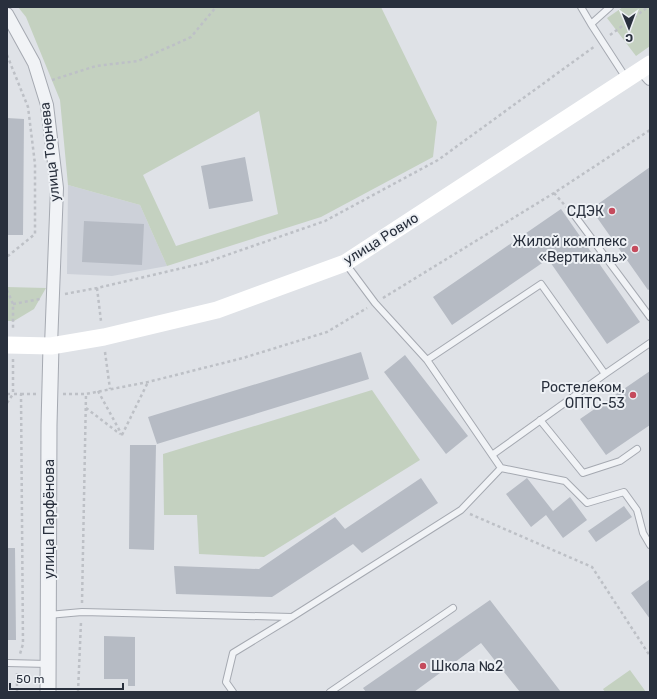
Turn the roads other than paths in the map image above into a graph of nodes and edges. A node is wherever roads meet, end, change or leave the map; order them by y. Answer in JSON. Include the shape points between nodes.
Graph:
{"nodes":[{"id":1,"x":581,"y":7,"type":"edge"},
{"id":2,"x":610,"y":7,"type":"edge"},
{"id":3,"x":7,"y":14,"type":"edge"},
{"id":4,"x":591,"y":24,"type":"junction"},
{"id":5,"x":647,"y":71,"type":"edge"},
{"id":6,"x":627,"y":80,"type":"junction"},
{"id":7,"x":574,"y":216,"type":"road end"},
{"id":8,"x":345,"y":263,"type":"junction"},
{"id":9,"x":650,"y":317,"type":"edge"},
{"id":10,"x":650,"y":343,"type":"edge"},
{"id":11,"x":10,"y":345,"type":"edge"},
{"id":12,"x":51,"y":346,"type":"junction"},
{"id":13,"x":427,"y":360,"type":"junction"},
{"id":14,"x":604,"y":374,"type":"junction"},
{"id":15,"x":540,"y":420,"type":"junction"},
{"id":16,"x":636,"y":449,"type":"dead end"},
{"id":17,"x":492,"y":455,"type":"junction"},
{"id":18,"x":501,"y":468,"type":"junction"},
{"id":19,"x":650,"y":545,"type":"edge"},
{"id":20,"x":453,"y":608,"type":"dead end"},
{"id":21,"x":48,"y":615,"type":"junction"},
{"id":22,"x":292,"y":618,"type":"junction"},
{"id":23,"x":7,"y":663,"type":"edge"},
{"id":24,"x":48,"y":664,"type":"junction"},
{"id":25,"x":48,"y":692,"type":"edge"},
{"id":26,"x":233,"y":692,"type":"edge"},
{"id":27,"x":330,"y":692,"type":"edge"}],
"edges":[{"from":1,"to":4,"type":"lane"},
{"from":2,"to":4,"type":"lane"},
{"from":3,"to":12,"type":"street","name":"улица Торнева","via":[[34,63],[47,105],[57,188]]},
{"from":4,"to":6,"type":"lane"},
{"from":5,"to":6,"type":"main road","name":"улица Ровио"},
{"from":6,"to":8,"type":"main road","name":"улица Ровио"},
{"from":7,"to":9,"type":"lane"},
{"from":8,"to":12,"type":"main road","name":"улица Ровио","via":[[217,310],[104,337]]},
{"from":8,"to":13,"type":"lane","via":[[375,303]]},
{"from":10,"to":14,"type":"lane"},
{"from":11,"to":12,"type":"main road","name":"улица Ровио"},
{"from":12,"to":21,"type":"street","name":"улица Парфёнова"},
{"from":13,"to":14,"type":"lane","via":[[541,284]]},
{"from":13,"to":17,"type":"lane"},
{"from":14,"to":15,"type":"lane"},
{"from":15,"to":16,"type":"lane","via":[[583,473],[620,462]]},
{"from":15,"to":17,"type":"lane"},
{"from":17,"to":18,"type":"lane"},
{"from":18,"to":19,"type":"lane","via":[[565,481],[587,503],[624,492],[637,510],[643,533]]},
{"from":18,"to":22,"type":"lane","via":[[460,510]]},
{"from":20,"to":27,"type":"lane"},
{"from":21,"to":22,"type":"lane","via":[[82,612]]},
{"from":21,"to":24,"type":"street","name":"улица Парфёнова"},
{"from":22,"to":26,"type":"lane","via":[[233,653],[226,682]]},
{"from":23,"to":24,"type":"lane"},
{"from":24,"to":25,"type":"street","name":"улица Парфёнова"}]}
